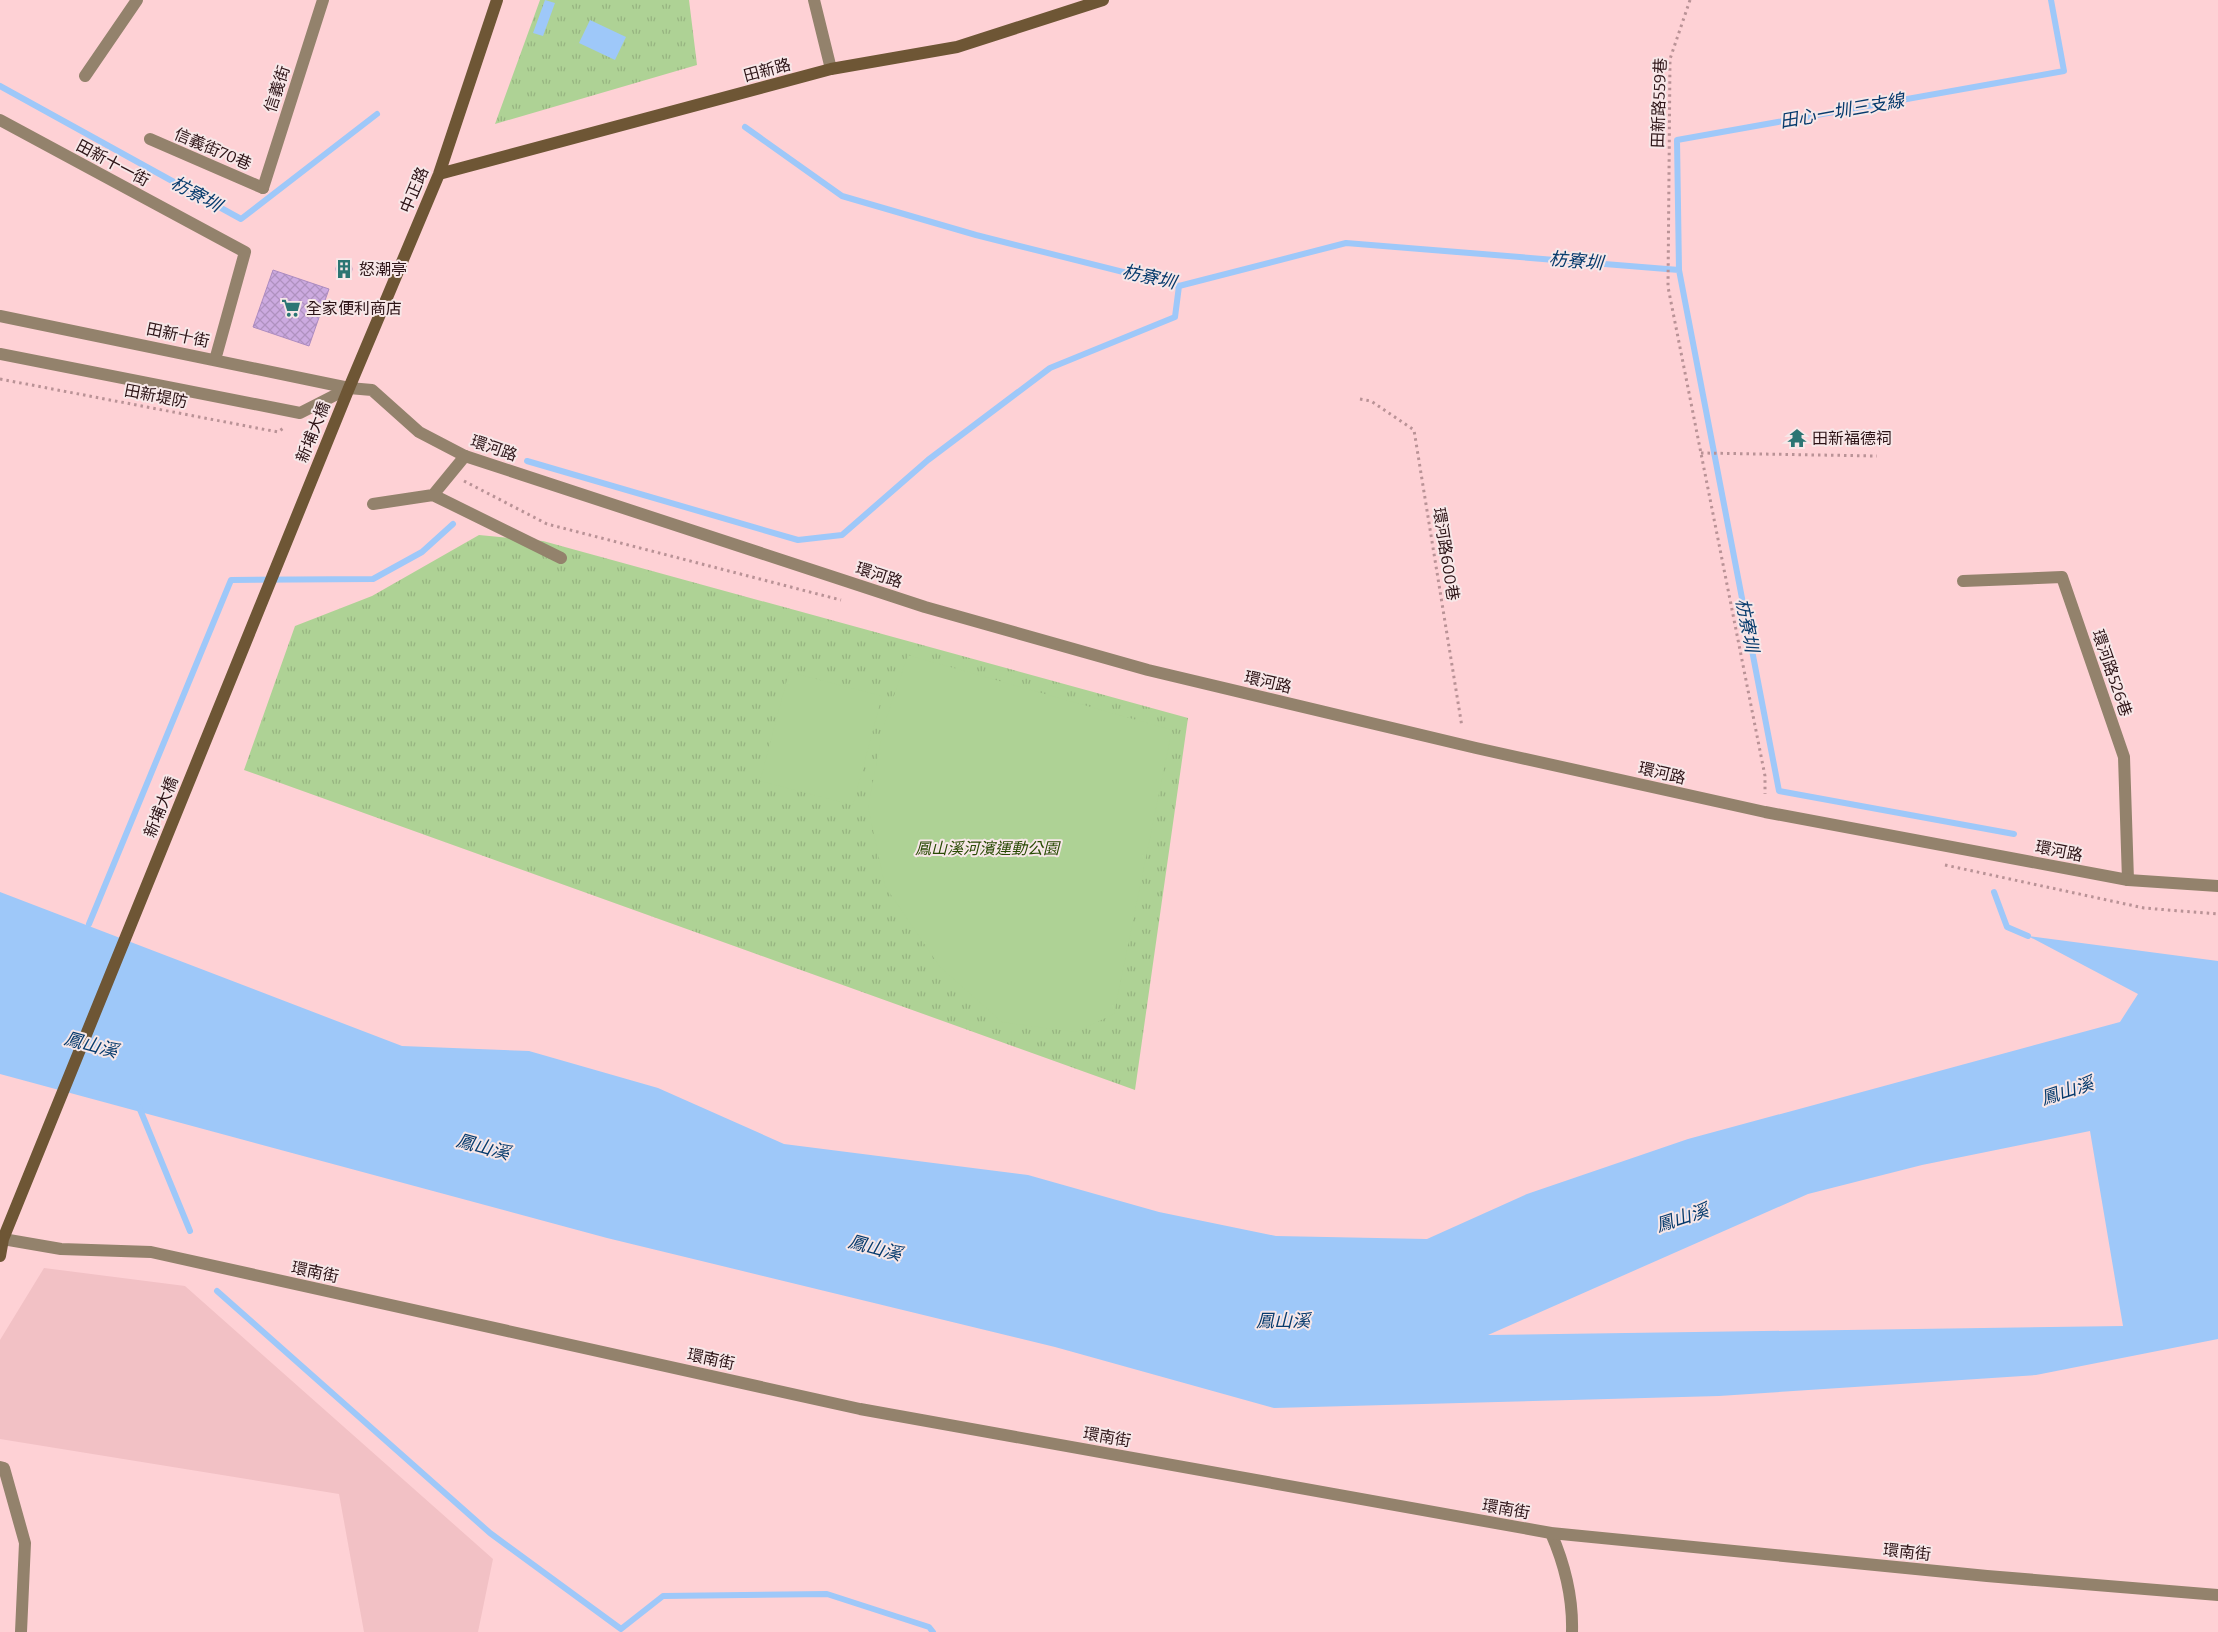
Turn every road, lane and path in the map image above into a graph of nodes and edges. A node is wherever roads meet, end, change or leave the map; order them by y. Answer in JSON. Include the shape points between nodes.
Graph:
{"nodes":[{"id":1,"x":137,"y":0,"type":"edge"},
{"id":2,"x":323,"y":0,"type":"edge"},
{"id":3,"x":497,"y":0,"type":"edge"},
{"id":4,"x":814,"y":0,"type":"edge"},
{"id":5,"x":1103,"y":0,"type":"edge"},
{"id":6,"x":1690,"y":0,"type":"edge"},
{"id":7,"x":832,"y":69,"type":"junction"},
{"id":8,"x":85,"y":76,"type":"dead end"},
{"id":9,"x":0,"y":120,"type":"edge"},
{"id":10,"x":150,"y":140,"type":"dead end"},
{"id":11,"x":439,"y":174,"type":"junction"},
{"id":12,"x":263,"y":188,"type":"joint"},
{"id":13,"x":0,"y":316,"type":"edge"},
{"id":14,"x":0,"y":354,"type":"edge"},
{"id":15,"x":215,"y":360,"type":"junction"},
{"id":16,"x":0,"y":379,"type":"edge"},
{"id":17,"x":349,"y":388,"type":"junction"},
{"id":18,"x":1360,"y":399,"type":"dead end"},
{"id":19,"x":300,"y":413,"type":"junction"},
{"id":20,"x":1702,"y":453,"type":"junction"},
{"id":21,"x":465,"y":456,"type":"junction"},
{"id":22,"x":1877,"y":456,"type":"dead end"},
{"id":23,"x":433,"y":495,"type":"junction"},
{"id":24,"x":373,"y":504,"type":"dead end"},
{"id":25,"x":561,"y":558,"type":"dead end"},
{"id":26,"x":1963,"y":581,"type":"dead end"},
{"id":27,"x":1465,"y":745,"type":"junction"},
{"id":28,"x":1765,"y":812,"type":"junction"},
{"id":29,"x":2128,"y":880,"type":"junction"},
{"id":30,"x":2218,"y":886,"type":"edge"},
{"id":31,"x":1,"y":1239,"type":"edge"},
{"id":32,"x":0,"y":1256,"type":"edge"},
{"id":33,"x":0,"y":1467,"type":"edge"},
{"id":34,"x":1551,"y":1533,"type":"junction"},
{"id":35,"x":2218,"y":1594,"type":"edge"},
{"id":36,"x":21,"y":1632,"type":"edge"},
{"id":37,"x":1572,"y":1632,"type":"edge"}],
"edges":[{"from":1,"to":8,"type":"street"},
{"from":2,"to":12,"type":"street","name":"信義街"},
{"from":3,"to":11,"type":"main road","name":"中正路"},
{"from":4,"to":7,"type":"street"},
{"from":5,"to":7,"type":"main road","name":"田新路","via":[[957,47]]},
{"from":6,"to":20,"type":"path","name":"田新路559巷","via":[[1670,59],[1668,280]]},
{"from":7,"to":11,"type":"main road","name":"田新路"},
{"from":9,"to":15,"type":"street","name":"田新十一街","via":[[245,252]]},
{"from":10,"to":12,"type":"street","name":"信義街70巷"},
{"from":11,"to":17,"type":"main road","name":"中正路"},
{"from":13,"to":15,"type":"street","name":"田新十街"},
{"from":14,"to":19,"type":"street"},
{"from":15,"to":17,"type":"street","name":"田新十街"},
{"from":16,"to":19,"type":"path","name":"田新堤防","via":[[278,432]]},
{"from":17,"to":19,"type":"street"},
{"from":17,"to":21,"type":"street","name":"環河路","via":[[372,390],[420,432]]},
{"from":17,"to":31,"type":"main road","name":"新埔大橋"},
{"from":18,"to":27,"type":"path","name":"環河路600巷","via":[[1371,400],[1414,430]]},
{"from":20,"to":22,"type":"path"},
{"from":20,"to":28,"type":"path","name":"田新路559巷","via":[[1764,776]]},
{"from":21,"to":23,"type":"street"},
{"from":21,"to":27,"type":"street","name":"環河路","via":[[925,607],[1148,670]]},
{"from":23,"to":24,"type":"street"},
{"from":23,"to":25,"type":"street"},
{"from":26,"to":29,"type":"street","name":"環河路526巷","via":[[2062,577],[2124,757]]},
{"from":27,"to":28,"type":"street","name":"環河路"},
{"from":28,"to":29,"type":"street","name":"環河路"},
{"from":29,"to":30,"type":"street","name":"環河路"},
{"from":31,"to":32,"type":"main road","name":"新埔大橋"},
{"from":31,"to":34,"type":"street","name":"環南街","via":[[61,1249],[152,1252],[860,1409]]},
{"from":33,"to":36,"type":"street","via":[[4,1468],[25,1543]]},
{"from":34,"to":35,"type":"street","name":"環南街","via":[[1987,1576]]},
{"from":34,"to":37,"type":"street","via":[[1563,1560],[1573,1607]]}]}
